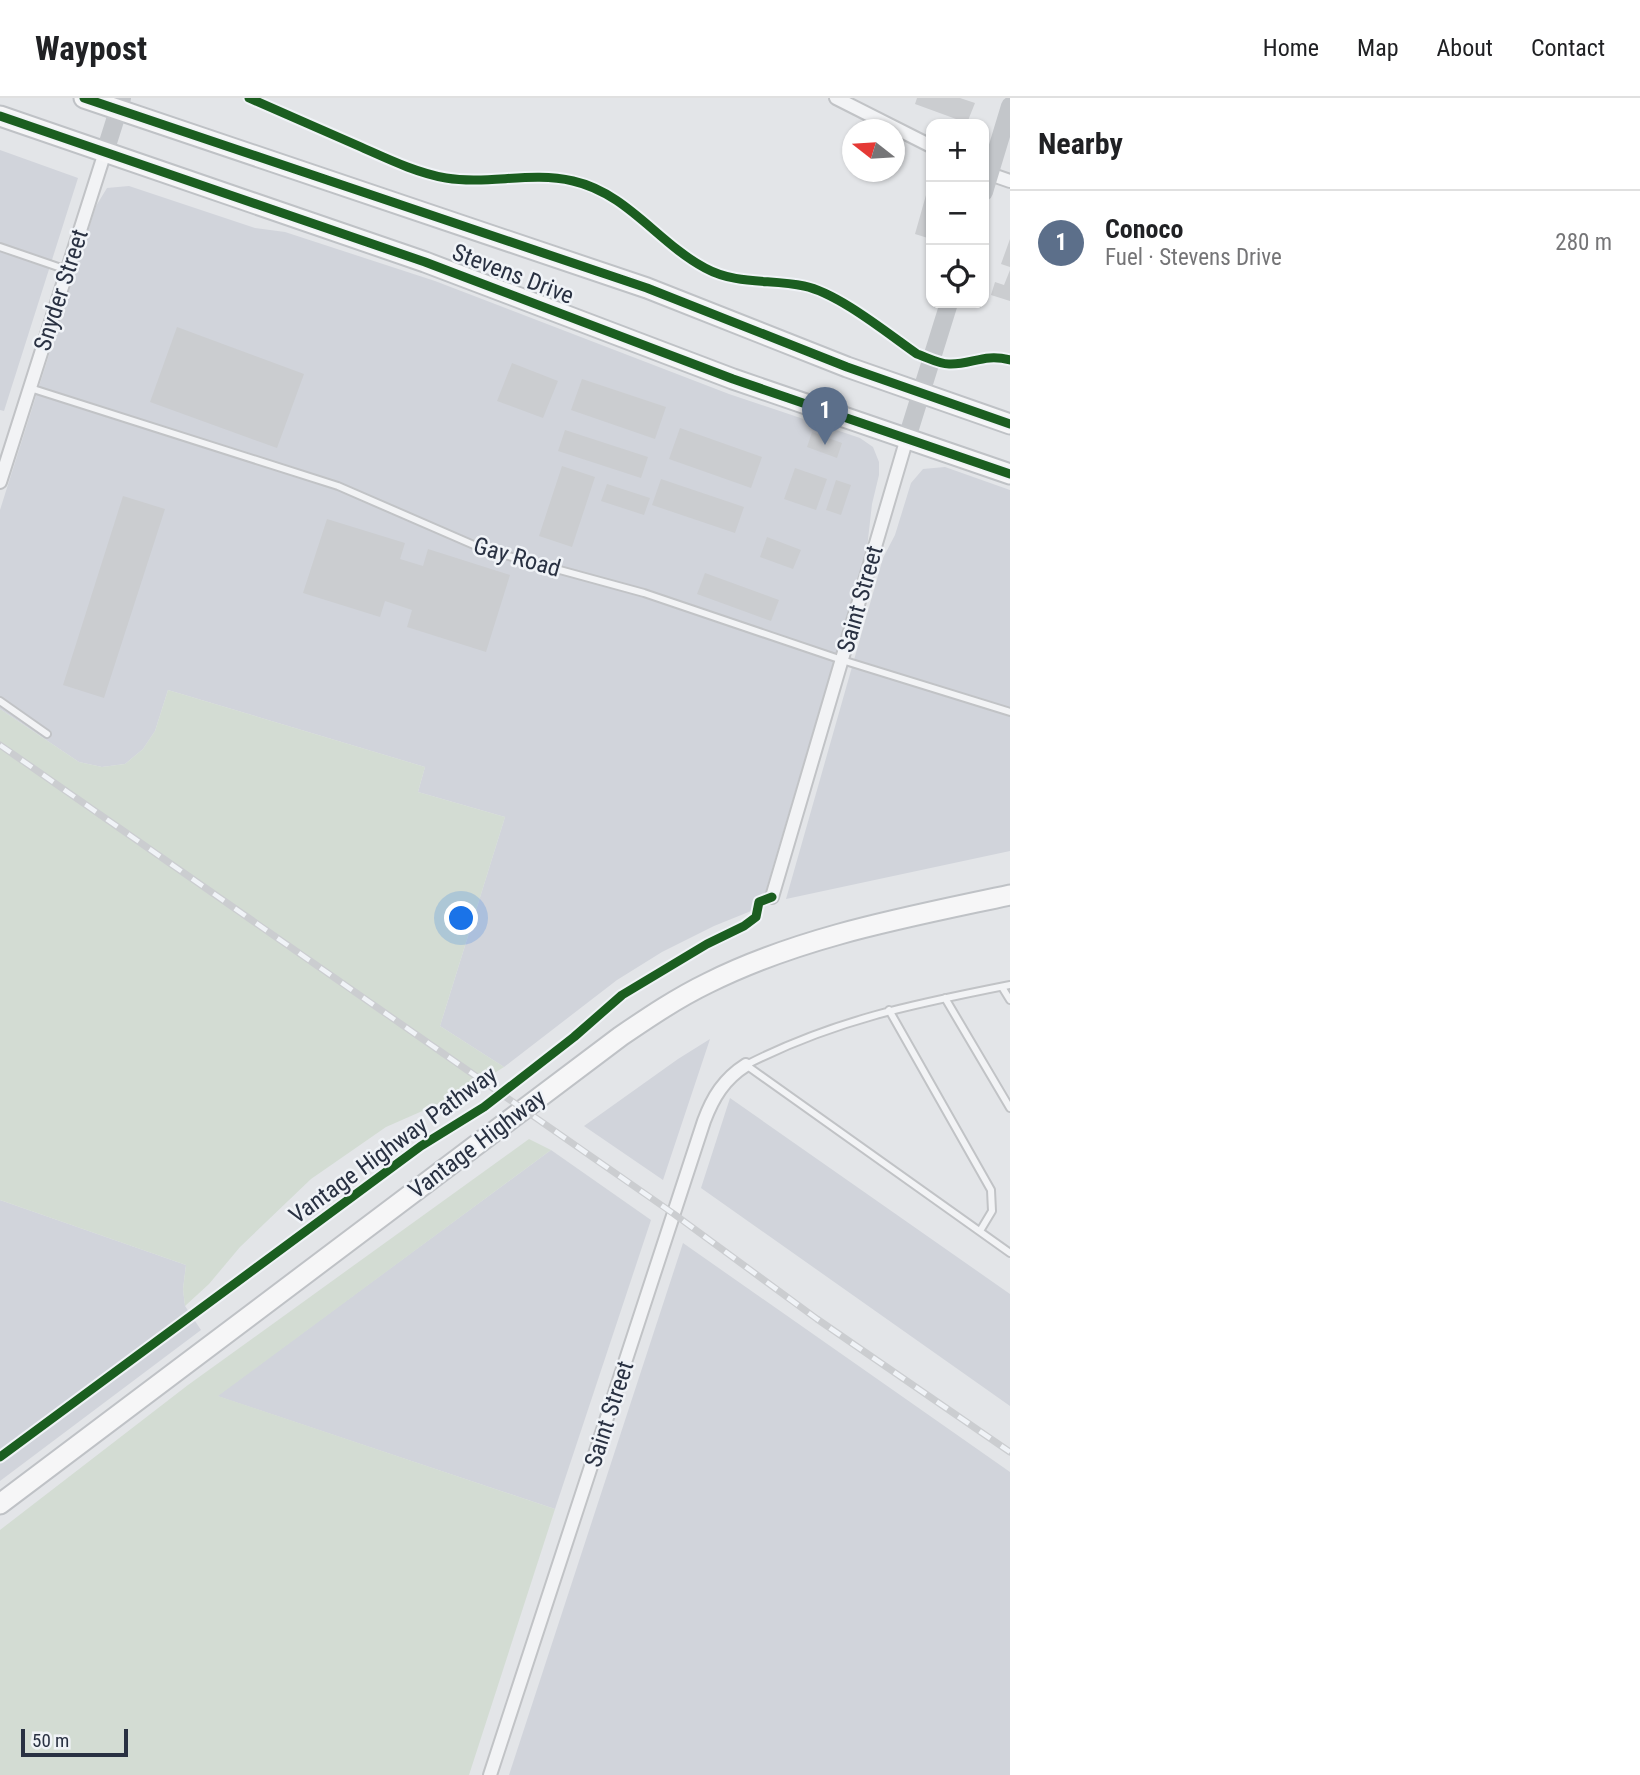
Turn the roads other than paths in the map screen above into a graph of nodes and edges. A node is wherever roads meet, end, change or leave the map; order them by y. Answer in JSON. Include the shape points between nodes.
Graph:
{"nodes":[{"id":1,"x":83,"y":98,"type":"edge"},
{"id":2,"x":836,"y":98,"type":"edge"},
{"id":3,"x":120,"y":104,"type":"edge"},
{"id":4,"x":1010,"y":106,"type":"edge"},
{"id":5,"x":0,"y":116,"type":"edge"},
{"id":6,"x":926,"y":143,"type":"edge"},
{"id":7,"x":105,"y":152,"type":"junction"},
{"id":8,"x":989,"y":167,"type":"edge"},
{"id":9,"x":989,"y":174,"type":"edge"},
{"id":10,"x":1010,"y":181,"type":"edge"},
{"id":11,"x":0,"y":247,"type":"edge"},
{"id":12,"x":67,"y":270,"type":"junction"},
{"id":13,"x":947,"y":308,"type":"edge"},
{"id":14,"x":30,"y":388,"type":"junction"},
{"id":15,"x":921,"y":393,"type":"junction"},
{"id":16,"x":1010,"y":424,"type":"edge"},
{"id":17,"x":907,"y":438,"type":"junction"},
{"id":18,"x":1010,"y":474,"type":"edge"},
{"id":19,"x":0,"y":482,"type":"edge"},
{"id":20,"x":842,"y":660,"type":"junction"},
{"id":21,"x":0,"y":701,"type":"edge"},
{"id":22,"x":1010,"y":712,"type":"edge"},
{"id":23,"x":47,"y":734,"type":"dead end"},
{"id":24,"x":1010,"y":895,"type":"edge"},
{"id":25,"x":772,"y":897,"type":"dead end"},
{"id":26,"x":1006,"y":986,"type":"edge"},
{"id":27,"x":945,"y":998,"type":"junction"},
{"id":28,"x":1010,"y":1000,"type":"edge"},
{"id":29,"x":889,"y":1010,"type":"junction"},
{"id":30,"x":746,"y":1065,"type":"junction"},
{"id":31,"x":1010,"y":1108,"type":"edge"},
{"id":32,"x":980,"y":1231,"type":"junction"},
{"id":33,"x":1010,"y":1253,"type":"edge"},
{"id":34,"x":0,"y":1504,"type":"edge"},
{"id":35,"x":490,"y":1775,"type":"edge"}],
"edges":[{"from":1,"to":3,"type":"main road","name":"Stevens Drive"},
{"from":2,"to":6,"type":"street"},
{"from":3,"to":7,"type":"street","name":"Snyder Street"},
{"from":3,"to":15,"type":"main road","name":"Stevens Drive","via":[[304,174],[647,288]]},
{"from":4,"to":8,"type":"street"},
{"from":5,"to":7,"type":"main road","name":"Stevens Drive"},
{"from":7,"to":12,"type":"street","name":"Snyder Street"},
{"from":7,"to":17,"type":"main road","name":"Stevens Drive","via":[[425,261],[733,379]]},
{"from":9,"to":10,"type":"street"},
{"from":11,"to":12,"type":"lane"},
{"from":12,"to":14,"type":"street","name":"Snyder Street"},
{"from":13,"to":15,"type":"street","name":"Saint Street"},
{"from":14,"to":19,"type":"street","name":"Snyder Street"},
{"from":14,"to":20,"type":"lane","name":"Gay Road","via":[[338,486],[483,549],[634,589]]},
{"from":15,"to":16,"type":"main road","name":"Stevens Drive"},
{"from":15,"to":17,"type":"street","name":"Saint Street"},
{"from":17,"to":18,"type":"main road","name":"Stevens Drive"},
{"from":17,"to":20,"type":"street","name":"Saint Street"},
{"from":20,"to":22,"type":"lane","name":"Gay Road"},
{"from":20,"to":25,"type":"street","name":"Saint Street"},
{"from":21,"to":23,"type":"lane"},
{"from":24,"to":34,"type":"main road","name":"Vantage Highway","via":[[832,936],[758,961],[657,1011]]},
{"from":26,"to":27,"type":"lane"},
{"from":26,"to":28,"type":"lane"},
{"from":27,"to":29,"type":"lane"},
{"from":27,"to":31,"type":"lane"},
{"from":29,"to":30,"type":"lane","via":[[811,1035]]},
{"from":29,"to":32,"type":"lane","via":[[991,1190],[992,1211]]},
{"from":30,"to":32,"type":"lane"},
{"from":30,"to":35,"type":"street","name":"Saint Street","via":[[722,1085],[704,1121]]},
{"from":32,"to":33,"type":"lane"}]}
